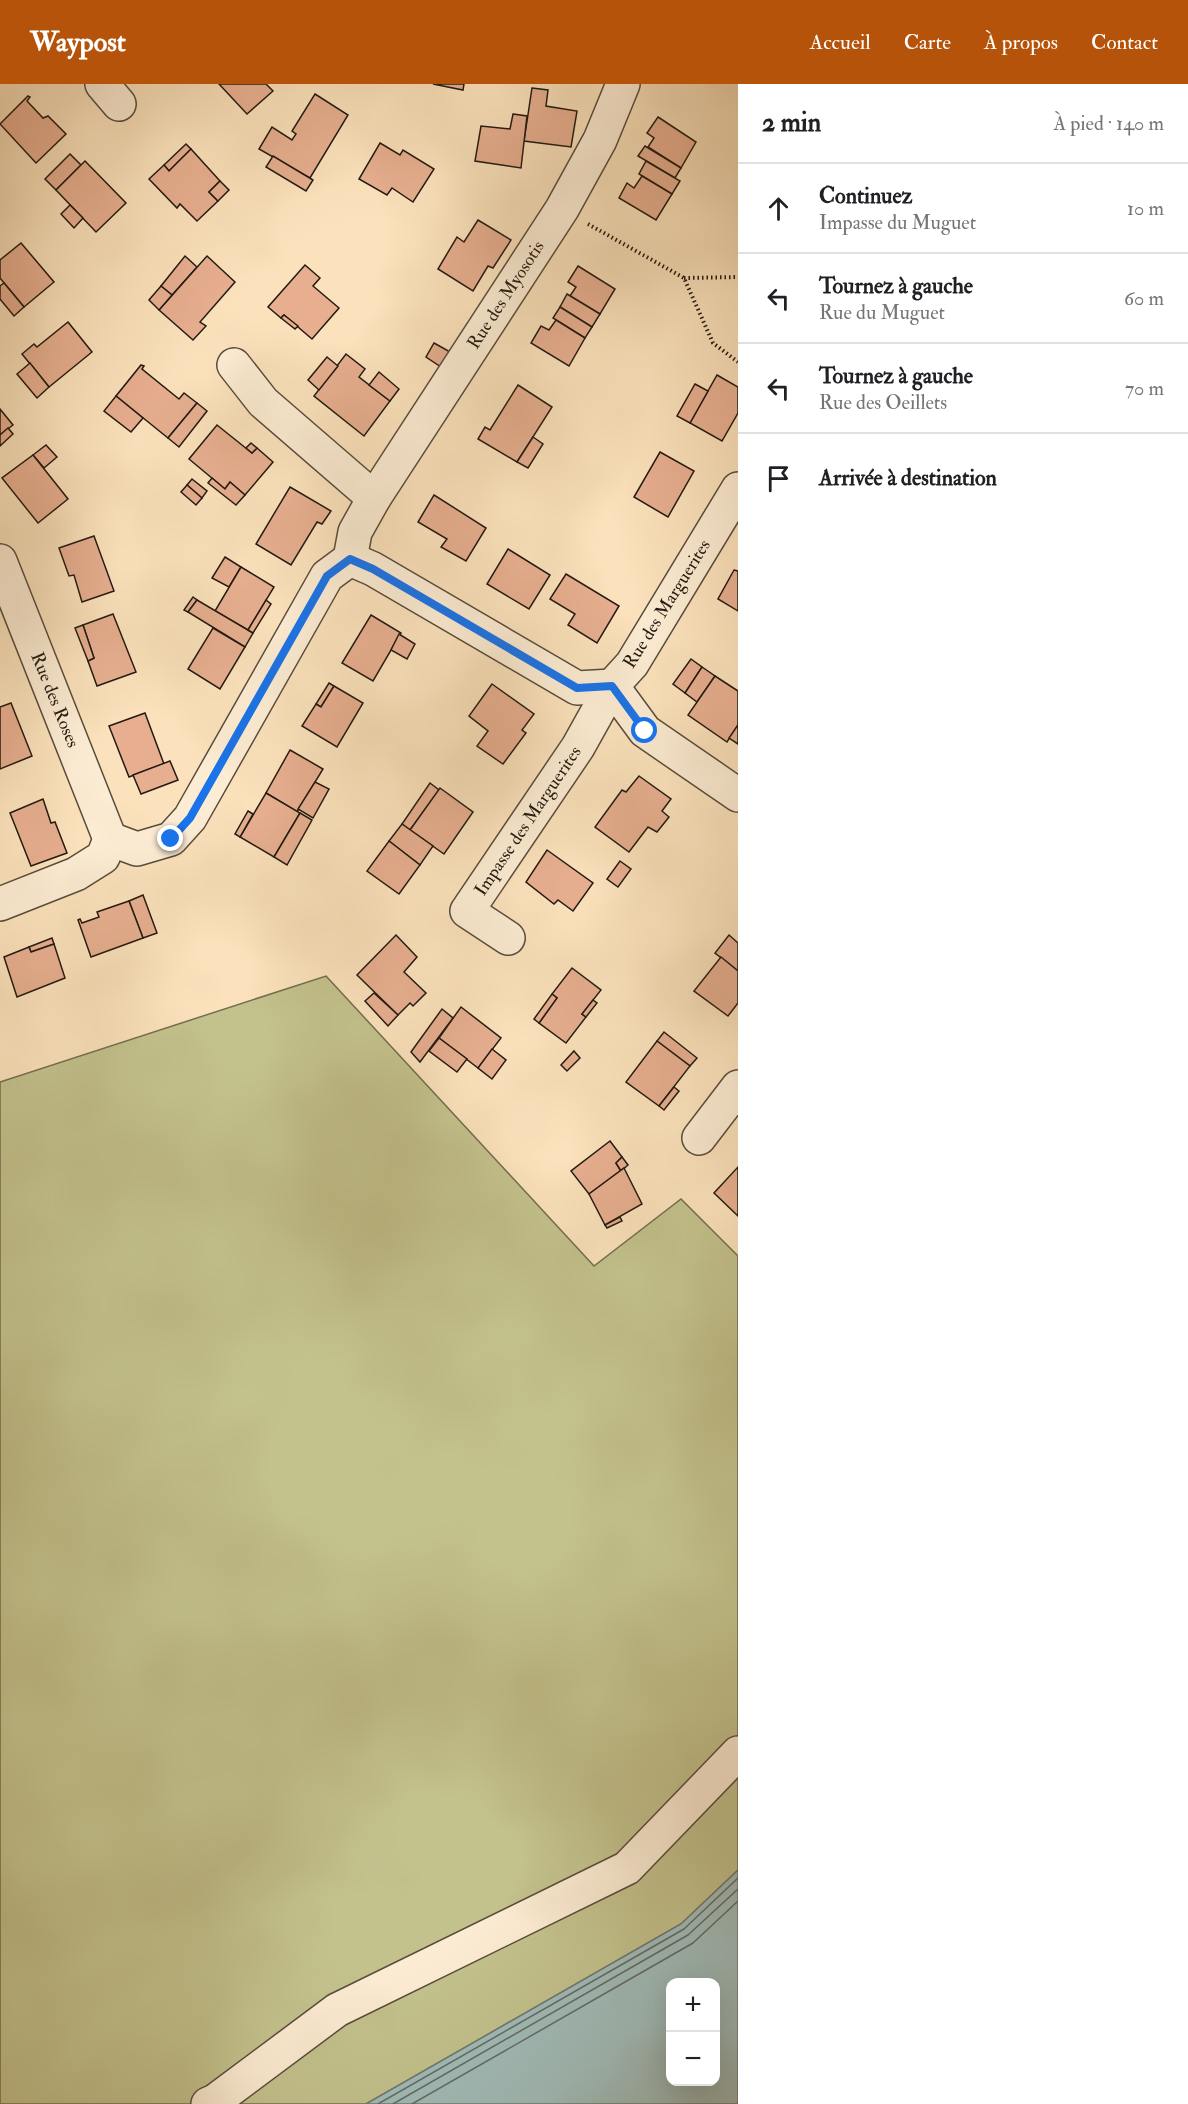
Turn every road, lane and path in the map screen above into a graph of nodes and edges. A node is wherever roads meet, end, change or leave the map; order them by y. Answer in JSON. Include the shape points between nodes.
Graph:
{"nodes":[{"id":1,"x":623,"y":84,"type":"edge"},
{"id":2,"x":562,"y":209,"type":"junction"},
{"id":3,"x":738,"y":277,"type":"edge"},
{"id":4,"x":684,"y":278,"type":"junction"},
{"id":5,"x":738,"y":362,"type":"edge"},
{"id":6,"x":234,"y":365,"type":"dead end"},
{"id":7,"x":738,"y":489,"type":"edge"},
{"id":8,"x":374,"y":498,"type":"junction"},
{"id":9,"x":350,"y":559,"type":"junction"},
{"id":10,"x":0,"y":561,"type":"edge"},
{"id":11,"x":612,"y":686,"type":"junction"},
{"id":12,"x":738,"y":795,"type":"edge"},
{"id":13,"x":110,"y":839,"type":"junction"},
{"id":14,"x":0,"y":904,"type":"edge"},
{"id":15,"x":508,"y":938,"type":"dead end"},
{"id":16,"x":738,"y":1087,"type":"edge"},
{"id":17,"x":699,"y":1138,"type":"dead end"},
{"id":18,"x":738,"y":1753,"type":"edge"},
{"id":19,"x":208,"y":2104,"type":"edge"}],
"edges":[{"from":1,"to":2,"type":"street","name":"Rue des Myosotis","via":[[600,141]]},
{"from":2,"to":4,"type":"path"},
{"from":2,"to":8,"type":"street","name":"Rue des Myosotis"},
{"from":3,"to":4,"type":"path"},
{"from":4,"to":5,"type":"path","via":[[713,343]]},
{"from":6,"to":8,"type":"street","via":[[263,402]]},
{"from":7,"to":11,"type":"street","name":"Rue des Marguerites","via":[[632,664]]},
{"from":8,"to":9,"type":"street","name":"Rue des Myosotis","via":[[355,532]]},
{"from":9,"to":11,"type":"street","via":[[577,688]]},
{"from":9,"to":13,"type":"street","via":[[327,576],[190,818],[171,839],[137,849]]},
{"from":10,"to":13,"type":"street","name":"Rue des Roses"},
{"from":11,"to":12,"type":"street","via":[[645,731]]},
{"from":11,"to":15,"type":"street","name":"Impasse des Marguerites","via":[[578,747],[467,911]]},
{"from":13,"to":14,"type":"street","via":[[103,857],[76,874]]},
{"from":16,"to":17,"type":"street"},
{"from":18,"to":19,"type":"street","via":[[627,1868],[337,2010]]}]}
